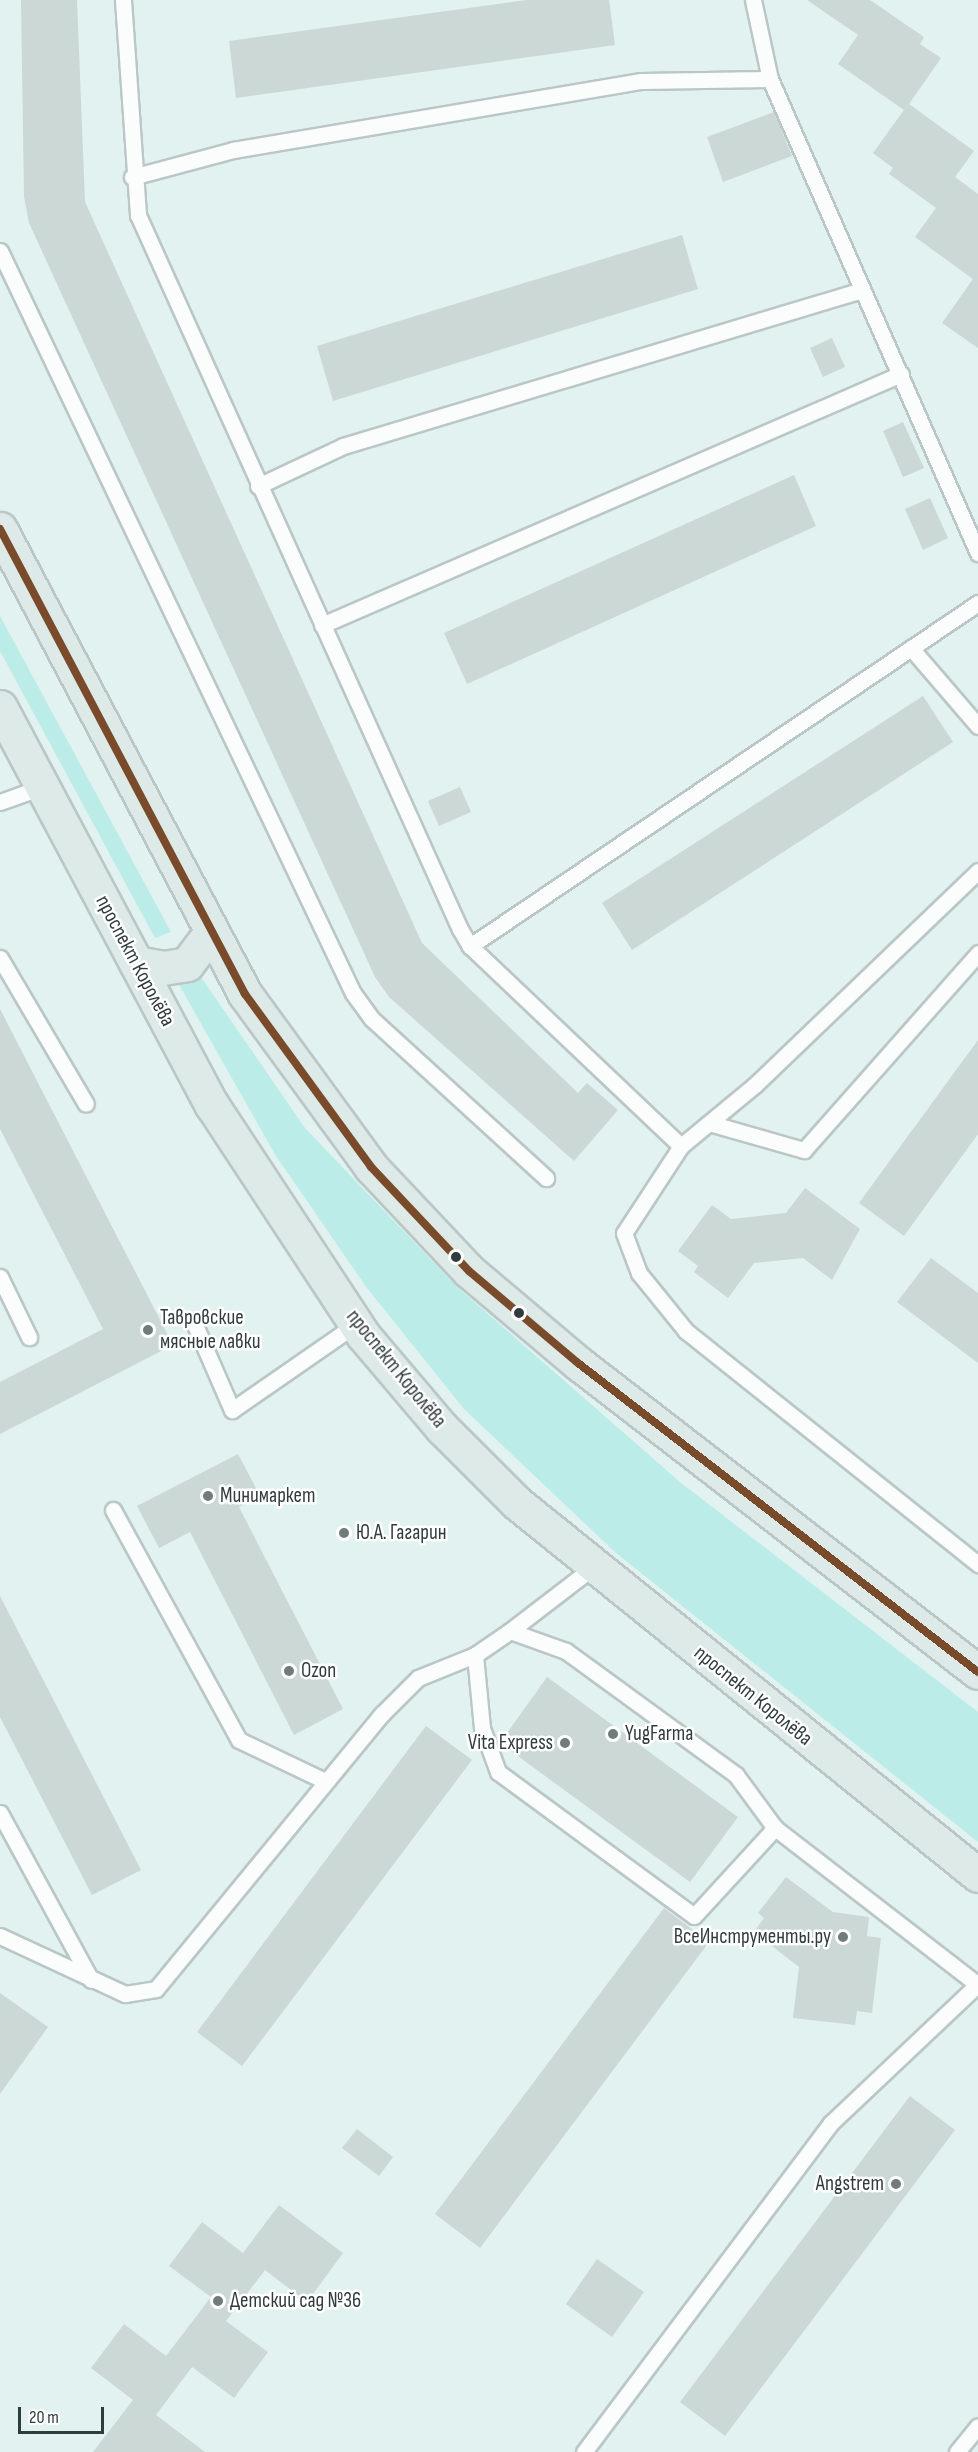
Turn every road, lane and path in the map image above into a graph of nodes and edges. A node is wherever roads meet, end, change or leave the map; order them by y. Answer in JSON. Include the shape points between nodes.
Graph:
{"nodes":[{"id":1,"x":123,"y":0,"type":"edge"},
{"id":2,"x":753,"y":0,"type":"edge"},
{"id":3,"x":770,"y":79,"type":"junction"},
{"id":4,"x":132,"y":177,"type":"junction"},
{"id":5,"x":0,"y":251,"type":"edge"},
{"id":6,"x":862,"y":290,"type":"junction"},
{"id":7,"x":901,"y":374,"type":"junction"},
{"id":8,"x":258,"y":486,"type":"junction"},
{"id":9,"x":0,"y":529,"type":"edge"},
{"id":10,"x":978,"y":553,"type":"edge"},
{"id":11,"x":978,"y":603,"type":"edge"},
{"id":12,"x":322,"y":625,"type":"junction"},
{"id":13,"x":911,"y":648,"type":"junction"},
{"id":14,"x":4,"y":726,"type":"edge"},
{"id":15,"x":978,"y":726,"type":"edge"},
{"id":16,"x":42,"y":787,"type":"junction"},
{"id":17,"x":0,"y":802,"type":"edge"},
{"id":18,"x":978,"y":871,"type":"edge"},
{"id":19,"x":211,"y":932,"type":"junction"},
{"id":20,"x":470,"y":946,"type":"junction"},
{"id":21,"x":978,"y":953,"type":"edge"},
{"id":22,"x":0,"y":958,"type":"edge"},
{"id":23,"x":136,"y":963,"type":"junction"},
{"id":24,"x":86,"y":1104,"type":"dead end"},
{"id":25,"x":709,"y":1123,"type":"junction"},
{"id":26,"x":681,"y":1146,"type":"junction"},
{"id":27,"x":546,"y":1178,"type":"dead end"},
{"id":28,"x":0,"y":1277,"type":"edge"},
{"id":29,"x":356,"y":1324,"type":"junction"},
{"id":30,"x":195,"y":1325,"type":"dead end"},
{"id":31,"x":29,"y":1337,"type":"dead end"},
{"id":32,"x":113,"y":1510,"type":"dead end"},
{"id":33,"x":978,"y":1564,"type":"edge"},
{"id":34,"x":592,"y":1568,"type":"junction"},
{"id":35,"x":510,"y":1631,"type":"junction"},
{"id":36,"x":475,"y":1655,"type":"junction"},
{"id":37,"x":978,"y":1672,"type":"edge"},
{"id":38,"x":322,"y":1780,"type":"junction"},
{"id":39,"x":0,"y":1814,"type":"edge"},
{"id":40,"x":775,"y":1828,"type":"junction"},
{"id":41,"x":978,"y":1875,"type":"edge"},
{"id":42,"x":0,"y":1936,"type":"edge"},
{"id":43,"x":91,"y":1980,"type":"junction"},
{"id":44,"x":977,"y":1985,"type":"edge"},
{"id":45,"x":978,"y":2426,"type":"edge"},
{"id":46,"x":584,"y":2452,"type":"edge"},
{"id":47,"x":957,"y":2452,"type":"edge"}],
"edges":[{"from":1,"to":4,"type":"lane"},
{"from":2,"to":3,"type":"lane"},
{"from":3,"to":4,"type":"lane","via":[[641,81],[233,150]]},
{"from":3,"to":6,"type":"lane"},
{"from":4,"to":8,"type":"lane","via":[[138,215],[152,252]]},
{"from":5,"to":27,"type":"lane","via":[[353,993],[372,1019]]},
{"from":6,"to":7,"type":"lane"},
{"from":6,"to":8,"type":"lane","via":[[343,446]]},
{"from":7,"to":10,"type":"lane"},
{"from":7,"to":12,"type":"lane"},
{"from":8,"to":12,"type":"lane"},
{"from":9,"to":19,"type":"main road"},
{"from":11,"to":13,"type":"lane"},
{"from":12,"to":20,"type":"lane"},
{"from":13,"to":15,"type":"lane"},
{"from":13,"to":20,"type":"lane"},
{"from":14,"to":16,"type":"main road","name":"проспект Королёва"},
{"from":16,"to":17,"type":"lane"},
{"from":16,"to":23,"type":"main road","name":"проспект Королёва"},
{"from":18,"to":25,"type":"lane"},
{"from":19,"to":23,"type":"main road","via":[[187,964],[163,968]]},
{"from":19,"to":37,"type":"main road","via":[[245,994],[326,1112],[469,1270],[578,1363]]},
{"from":20,"to":26,"type":"lane"},
{"from":21,"to":25,"type":"lane","via":[[804,1150]]},
{"from":22,"to":24,"type":"lane"},
{"from":23,"to":29,"type":"main road","name":"проспект Королёва","via":[[253,1173]]},
{"from":25,"to":26,"type":"lane"},
{"from":26,"to":33,"type":"lane","via":[[624,1233],[639,1273],[686,1331]]},
{"from":28,"to":31,"type":"lane"},
{"from":29,"to":30,"type":"lane","via":[[232,1410]]},
{"from":29,"to":34,"type":"main road","name":"проспект Королёва","via":[[442,1428]]},
{"from":32,"to":38,"type":"lane","via":[[239,1740]]},
{"from":34,"to":35,"type":"lane"},
{"from":34,"to":41,"type":"main road","name":"проспект Королёва"},
{"from":35,"to":36,"type":"lane"},
{"from":35,"to":40,"type":"lane","via":[[566,1651],[736,1775]]},
{"from":36,"to":38,"type":"lane","via":[[418,1678]]},
{"from":36,"to":40,"type":"lane","via":[[482,1728],[498,1772],[694,1916]]},
{"from":38,"to":43,"type":"lane","via":[[156,1989],[125,1994]]},
{"from":39,"to":43,"type":"lane"},
{"from":40,"to":44,"type":"lane"},
{"from":42,"to":43,"type":"lane"},
{"from":44,"to":46,"type":"lane","via":[[831,2123]]},
{"from":45,"to":47,"type":"lane"}]}
